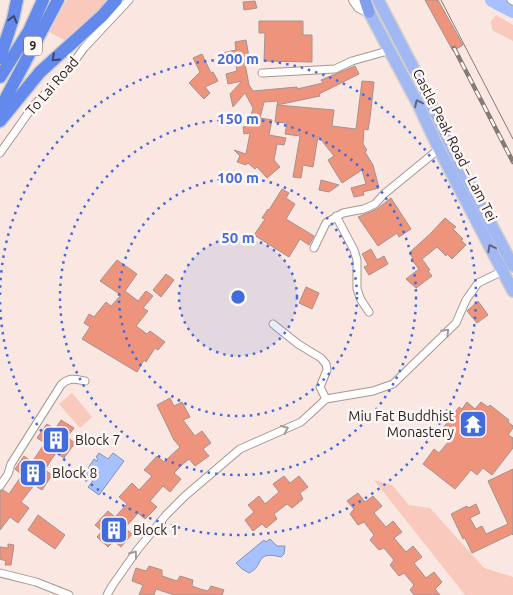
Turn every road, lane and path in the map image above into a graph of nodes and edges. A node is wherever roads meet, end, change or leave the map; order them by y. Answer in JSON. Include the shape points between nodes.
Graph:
{"nodes":[{"id":1,"x":17,"y":0,"type":"edge"},
{"id":2,"x":43,"y":0,"type":"edge"},
{"id":3,"x":57,"y":0,"type":"edge"},
{"id":4,"x":116,"y":0,"type":"edge"},
{"id":5,"x":129,"y":0,"type":"edge"},
{"id":6,"x":354,"y":0,"type":"edge"},
{"id":7,"x":365,"y":0,"type":"edge"},
{"id":8,"x":378,"y":0,"type":"edge"},
{"id":9,"x":369,"y":12,"type":"junction"},
{"id":10,"x":390,"y":50,"type":"junction"},
{"id":11,"x":2,"y":52,"type":"edge"},
{"id":12,"x":262,"y":73,"type":"dead end"},
{"id":13,"x":0,"y":77,"type":"edge"},
{"id":14,"x":0,"y":110,"type":"edge"},
{"id":15,"x":0,"y":120,"type":"edge"},
{"id":16,"x":439,"y":150,"type":"junction"},
{"id":17,"x":0,"y":153,"type":"edge"},
{"id":18,"x":336,"y":216,"type":"junction"},
{"id":19,"x":314,"y":248,"type":"dead end"},
{"id":20,"x":508,"y":268,"type":"edge"},
{"id":21,"x":513,"y":291,"type":"edge"},
{"id":22,"x":369,"y":312,"type":"dead end"},
{"id":23,"x":273,"y":324,"type":"dead end"},
{"id":24,"x":85,"y":381,"type":"dead end"},
{"id":25,"x":326,"y":399,"type":"junction"},
{"id":26,"x":0,"y":486,"type":"edge"},
{"id":27,"x":0,"y":573,"type":"edge"},
{"id":28,"x":70,"y":595,"type":"edge"},
{"id":29,"x":107,"y":595,"type":"edge"}],
"edges":[{"from":11,"to":1,"type":"highway","one_way":true},
{"from":2,"to":13,"type":"highway","number":"9","via":[[29,31]]},
{"from":3,"to":14,"type":"highway","number":"9"},
{"from":4,"to":15,"type":"highway","one_way":true,"via":[[40,72]]},
{"from":5,"to":17,"type":"street","name":"To Lai Road","via":[[84,48],[65,74],[34,104]]},
{"from":6,"to":9,"type":"main road"},
{"from":7,"to":9,"type":"highway"},
{"from":8,"to":20,"type":"main road","name":"Castle Peak Road – Lam Tei"},
{"from":9,"to":10,"type":"main road","name":"Castle Peak Road – Lam Tei"},
{"from":10,"to":12,"type":"street","via":[[335,69]]},
{"from":16,"to":10,"type":"main road","name":"Castle Peak Road – Lam Tei","one_way":true},
{"from":16,"to":18,"type":"street","via":[[375,204]]},
{"from":20,"to":16,"type":"main road","name":"Castle Peak Road – Lam Tei","one_way":true},
{"from":18,"to":19,"type":"street","via":[[326,223]]},
{"from":18,"to":22,"type":"street","via":[[354,250],[357,289]]},
{"from":20,"to":21,"type":"main road","name":"Castle Peak Road – Lam Tei"},
{"from":25,"to":20,"type":"street","one_way":true,"via":[[373,392],[393,384],[456,323],[478,283]]},
{"from":23,"to":25,"type":"street","via":[[326,364],[320,387]]},
{"from":24,"to":26,"type":"street","via":[[74,378],[61,385]]},
{"from":29,"to":25,"type":"street","one_way":true,"via":[[138,549],[185,496],[240,449],[301,422]]},
{"from":27,"to":28,"type":"street"}]}
